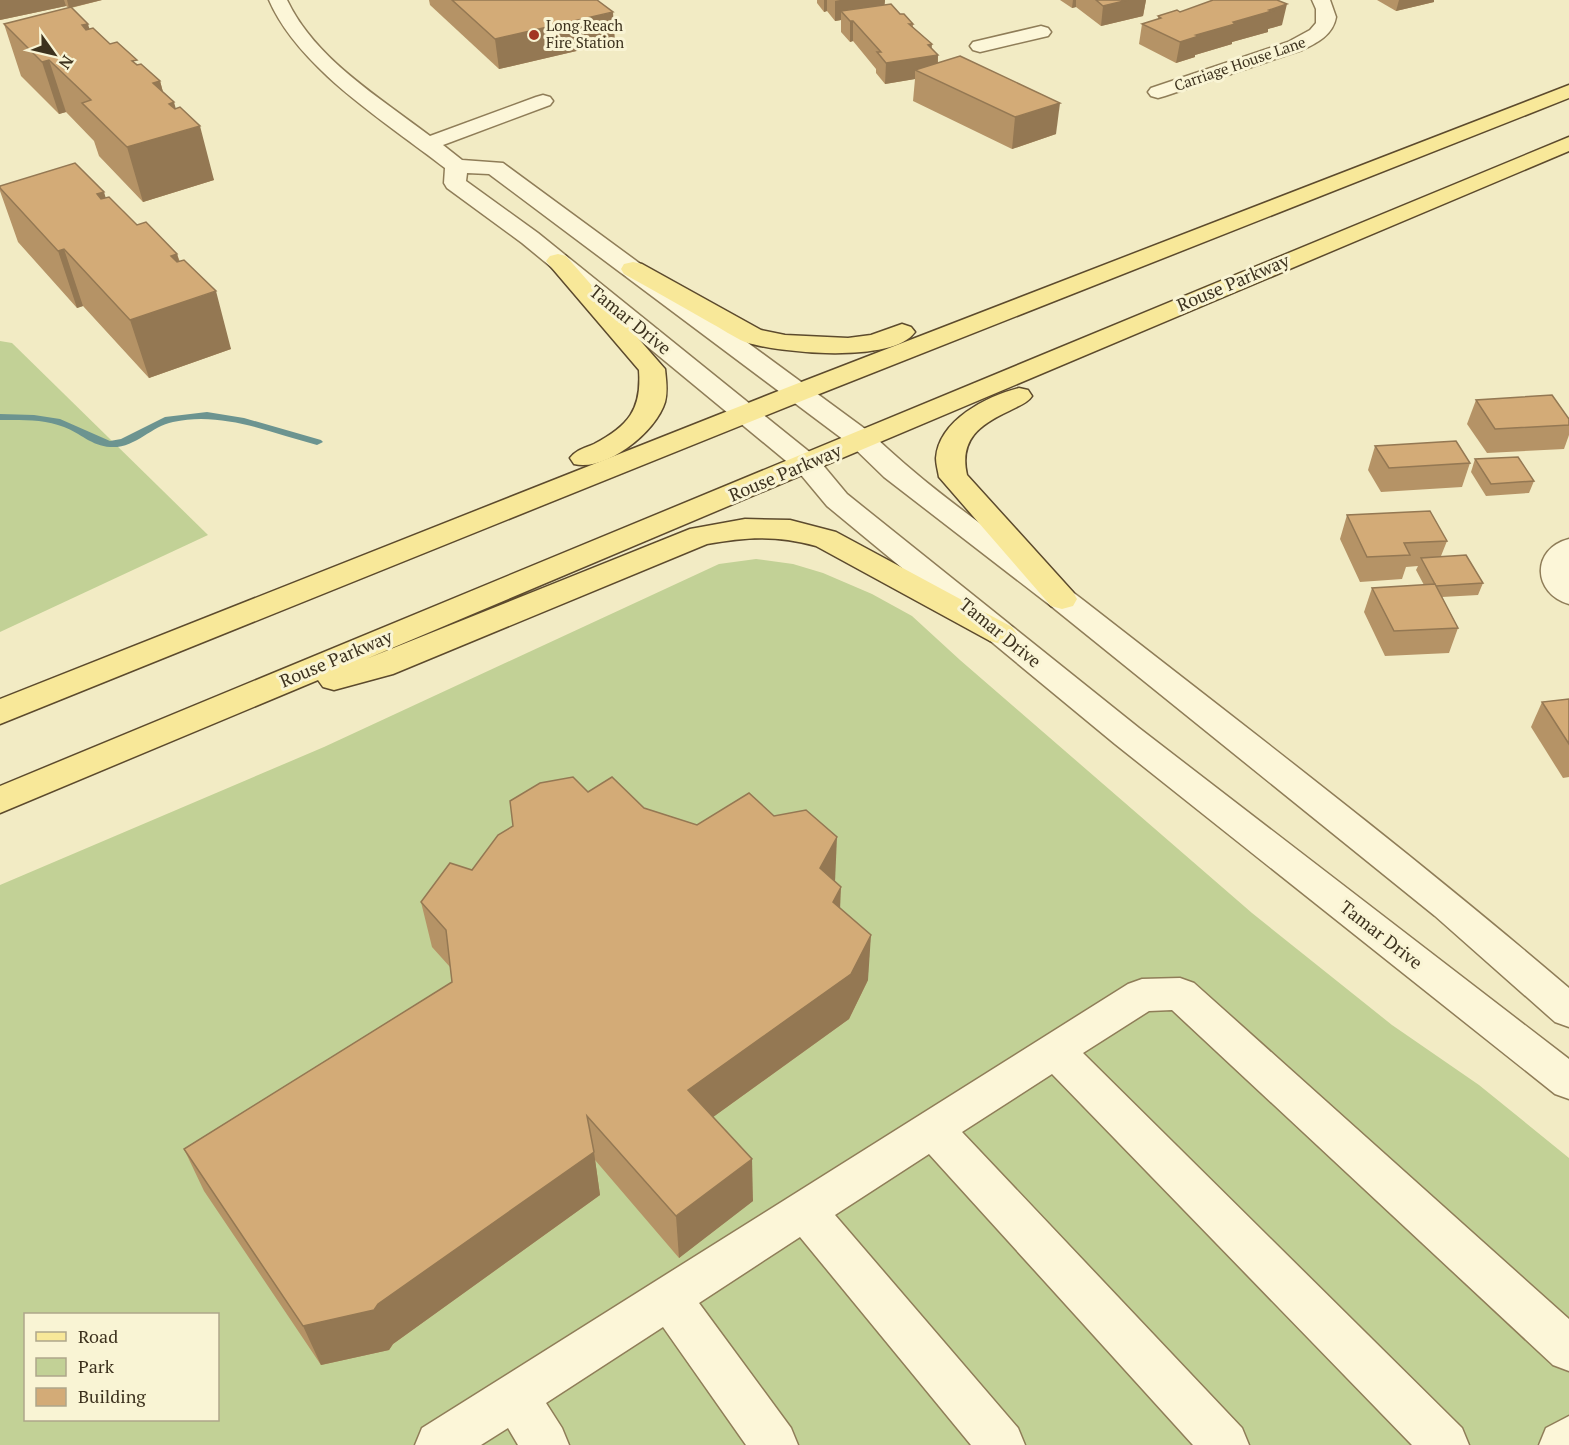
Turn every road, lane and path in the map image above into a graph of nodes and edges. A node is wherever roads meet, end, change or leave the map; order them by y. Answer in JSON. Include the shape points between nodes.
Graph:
{"nodes":[{"id":1,"x":278,"y":0,"type":"edge"},
{"id":2,"x":1321,"y":0,"type":"edge"},
{"id":3,"x":1041,"y":32,"type":"dead end"},
{"id":4,"x":980,"y":46,"type":"dead end"},
{"id":5,"x":1569,"y":91,"type":"edge"},
{"id":6,"x":1158,"y":92,"type":"dead end"},
{"id":7,"x":543,"y":101,"type":"dead end"},
{"id":8,"x":1569,"y":143,"type":"edge"},
{"id":9,"x":427,"y":144,"type":"junction"},
{"id":10,"x":456,"y":166,"type":"junction"},
{"id":11,"x":1348,"y":177,"type":"junction"},
{"id":12,"x":1310,"y":251,"type":"junction"},
{"id":13,"x":558,"y":261,"type":"junction"},
{"id":14,"x":633,"y":269,"type":"junction"},
{"id":15,"x":800,"y":392,"type":"junction"},
{"id":16,"x":746,"y":415,"type":"junction"},
{"id":17,"x":862,"y":440,"type":"junction"},
{"id":18,"x":807,"y":464,"type":"junction"},
{"id":19,"x":1569,"y":548,"type":"edge"},
{"id":20,"x":1569,"y":594,"type":"edge"},
{"id":21,"x":1062,"y":599,"type":"junction"},
{"id":22,"x":1000,"y":634,"type":"junction"},
{"id":23,"x":0,"y":711,"type":"edge"},
{"id":24,"x":205,"y":714,"type":"junction"},
{"id":25,"x":0,"y":800,"type":"edge"},
{"id":26,"x":1569,"y":1011,"type":"edge"},
{"id":27,"x":1055,"y":1051,"type":"junction"},
{"id":28,"x":1569,"y":1082,"type":"edge"},
{"id":29,"x":932,"y":1129,"type":"junction"},
{"id":30,"x":805,"y":1211,"type":"junction"},
{"id":31,"x":669,"y":1298,"type":"junction"},
{"id":32,"x":1569,"y":1349,"type":"edge"},
{"id":33,"x":515,"y":1397,"type":"junction"},
{"id":34,"x":1569,"y":1440,"type":"edge"},
{"id":35,"x":439,"y":1445,"type":"edge"},
{"id":36,"x":545,"y":1445,"type":"edge"},
{"id":37,"x":774,"y":1445,"type":"edge"},
{"id":38,"x":1001,"y":1445,"type":"edge"},
{"id":39,"x":1225,"y":1445,"type":"edge"},
{"id":40,"x":1445,"y":1445,"type":"edge"},
{"id":41,"x":1563,"y":1445,"type":"edge"}],
"edges":[{"from":1,"to":9,"type":"street","via":[[312,51]]},
{"from":2,"to":6,"type":"street","name":"Carriage House Lane","via":[[1327,20],[1312,39]]},
{"from":3,"to":4,"type":"street"},
{"from":5,"to":11,"type":"main road"},
{"from":7,"to":9,"type":"street"},
{"from":8,"to":12,"type":"main road","name":"Rouse Parkway"},
{"from":9,"to":10,"type":"street"},
{"from":10,"to":13,"type":"street","name":"Tamar Drive","via":[[455,183]]},
{"from":10,"to":14,"type":"street","via":[[495,168]]},
{"from":11,"to":14,"type":"main road","via":[[1174,227],[876,342],[848,346],[785,343],[753,336]]},
{"from":11,"to":15,"type":"main road"},
{"from":12,"to":17,"type":"main road","name":"Rouse Parkway"},
{"from":12,"to":21,"type":"main road","via":[[1165,332],[987,410],[964,430],[950,457],[952,477]]},
{"from":13,"to":16,"type":"street","name":"Tamar Drive"},
{"from":13,"to":23,"type":"main road","via":[[652,369],[652,402],[643,420],[626,437],[597,453],[300,571]]},
{"from":14,"to":15,"type":"street"},
{"from":15,"to":16,"type":"main road"},
{"from":15,"to":17,"type":"street"},
{"from":16,"to":18,"type":"street","name":"Tamar Drive"},
{"from":16,"to":23,"type":"main road"},
{"from":17,"to":18,"type":"main road","name":"Rouse Parkway"},
{"from":17,"to":21,"type":"street","via":[[894,471]]},
{"from":18,"to":22,"type":"street","name":"Tamar Drive","via":[[837,500]]},
{"from":18,"to":24,"type":"main road","name":"Rouse Parkway"},
{"from":19,"to":20,"type":"street","via":[[1556,559],[1554,573]]},
{"from":21,"to":26,"type":"street","via":[[1448,906]]},
{"from":22,"to":24,"type":"main road","via":[[826,539],[790,529],[745,528],[700,536],[382,666]]},
{"from":22,"to":28,"type":"street","name":"Tamar Drive"},
{"from":24,"to":25,"type":"main road","name":"Rouse Parkway"},
{"from":27,"to":29,"type":"street"},
{"from":27,"to":32,"type":"street","via":[[1142,995],[1180,994]]},
{"from":27,"to":40,"type":"street"},
{"from":29,"to":30,"type":"street"},
{"from":29,"to":39,"type":"street"},
{"from":30,"to":31,"type":"street"},
{"from":30,"to":38,"type":"street"},
{"from":31,"to":33,"type":"street"},
{"from":31,"to":37,"type":"street"},
{"from":33,"to":35,"type":"street"},
{"from":33,"to":36,"type":"street"},
{"from":34,"to":41,"type":"street"}]}
